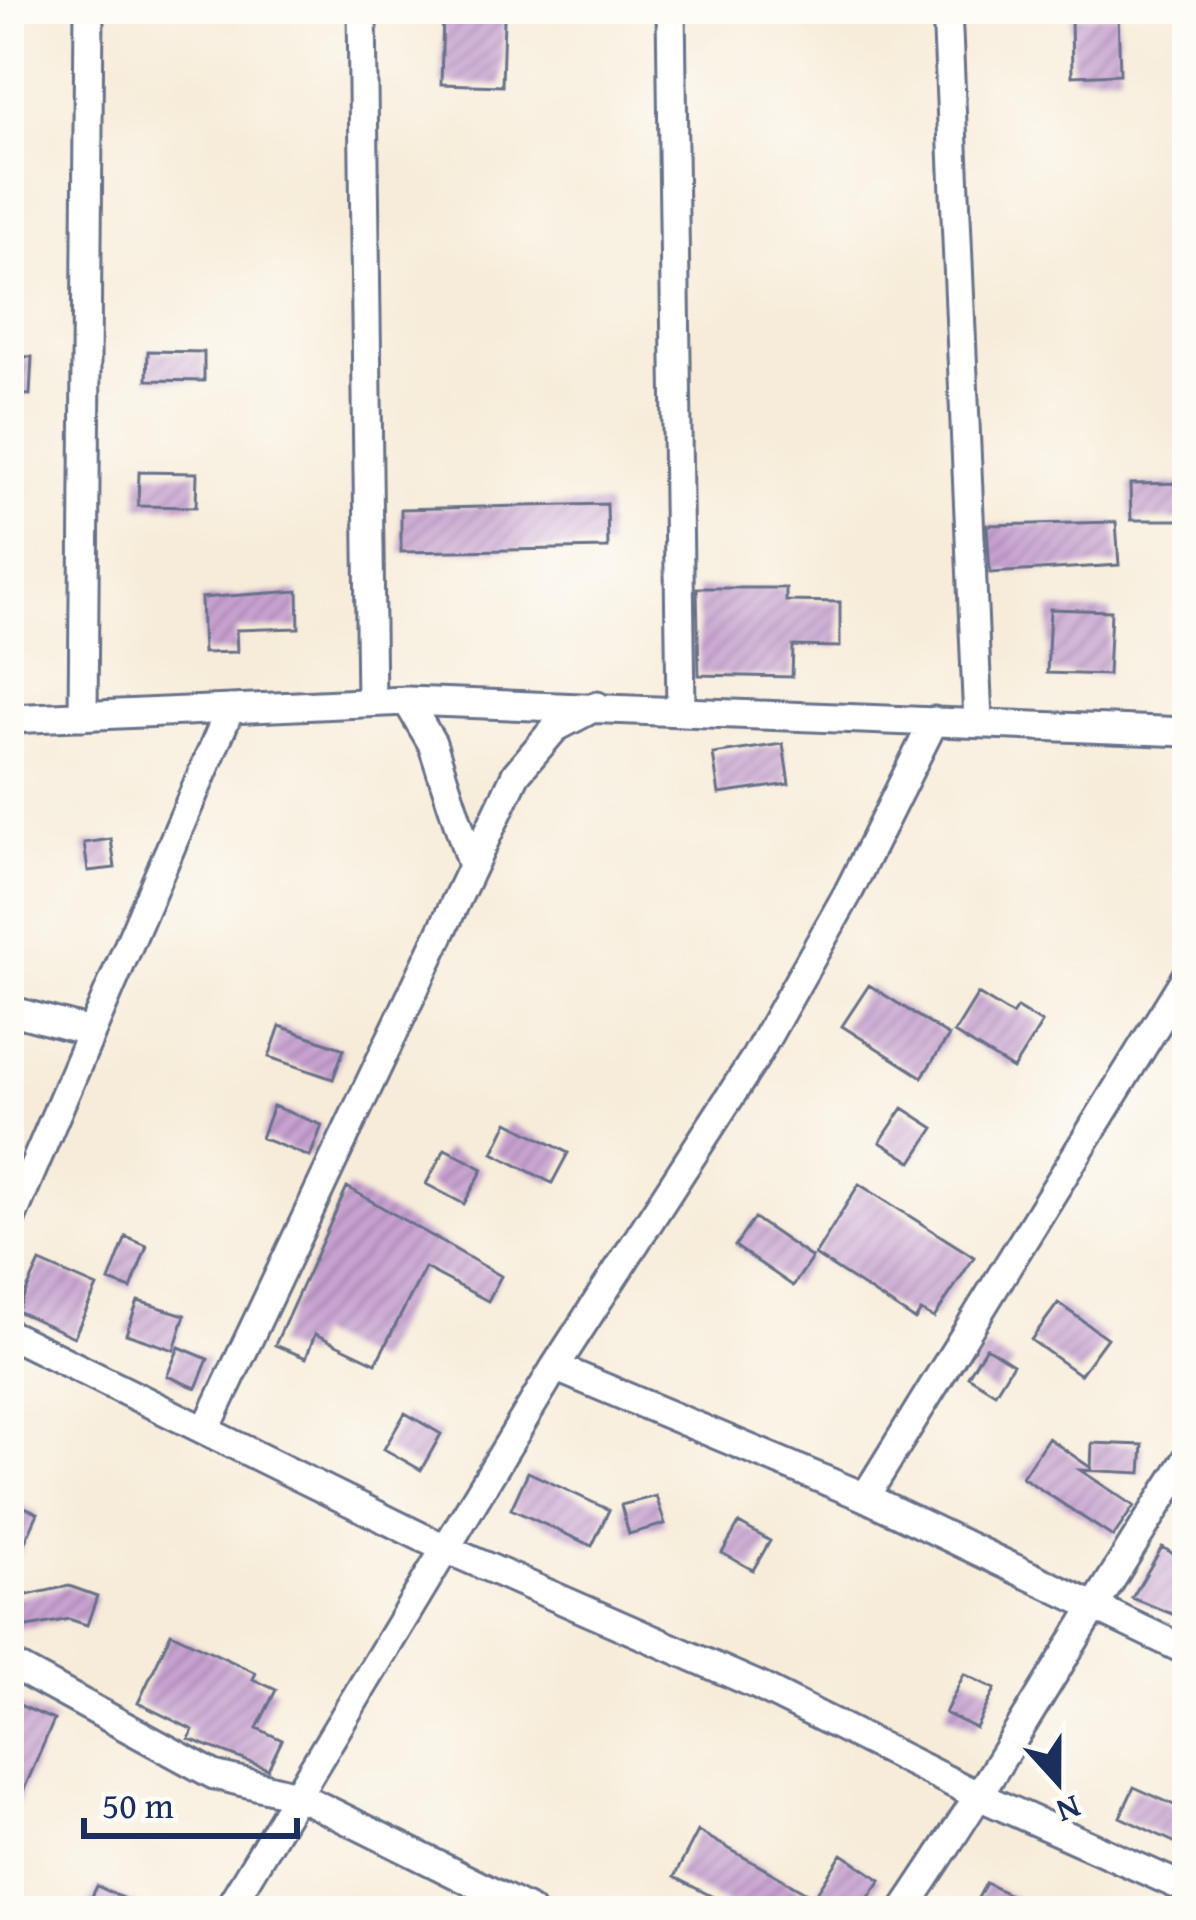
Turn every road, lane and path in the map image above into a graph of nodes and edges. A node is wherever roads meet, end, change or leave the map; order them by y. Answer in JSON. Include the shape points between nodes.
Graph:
{"nodes":[{"id":1,"x":89,"y":9,"type":"edge"},
{"id":2,"x":362,"y":9,"type":"edge"},
{"id":3,"x":671,"y":9,"type":"edge"},
{"id":4,"x":947,"y":9,"type":"edge"},
{"id":5,"x":407,"y":701,"type":"junction"},
{"id":6,"x":371,"y":702,"type":"junction"},
{"id":7,"x":599,"y":705,"type":"junction"},
{"id":8,"x":230,"y":709,"type":"junction"},
{"id":9,"x":681,"y":709,"type":"junction"},
{"id":10,"x":83,"y":716,"type":"junction"},
{"id":11,"x":9,"y":719,"type":"edge"},
{"id":12,"x":934,"y":721,"type":"junction"},
{"id":13,"x":978,"y":722,"type":"junction"},
{"id":14,"x":1187,"y":732,"type":"edge"},
{"id":15,"x":472,"y":866,"type":"junction"},
{"id":16,"x":1187,"y":975,"type":"edge"},
{"id":17,"x":9,"y":1010,"type":"edge"},
{"id":18,"x":92,"y":1031,"type":"junction"},
{"id":19,"x":9,"y":1225,"type":"edge"},
{"id":20,"x":9,"y":1334,"type":"edge"},
{"id":21,"x":555,"y":1367,"type":"junction"},
{"id":22,"x":207,"y":1427,"type":"junction"},
{"id":23,"x":1187,"y":1460,"type":"edge"},
{"id":24,"x":865,"y":1497,"type":"junction"},
{"id":25,"x":446,"y":1549,"type":"junction"},
{"id":26,"x":1092,"y":1606,"type":"junction"},
{"id":27,"x":1187,"y":1651,"type":"edge"},
{"id":28,"x":9,"y":1663,"type":"edge"},
{"id":29,"x":297,"y":1795,"type":"junction"},
{"id":30,"x":981,"y":1797,"type":"junction"},
{"id":31,"x":1187,"y":1888,"type":"edge"},
{"id":32,"x":226,"y":1911,"type":"edge"},
{"id":33,"x":530,"y":1911,"type":"edge"},
{"id":34,"x":903,"y":1911,"type":"edge"}],
"edges":[{"from":1,"to":10,"type":"street"},
{"from":2,"to":6,"type":"street"},
{"from":3,"to":9,"type":"street"},
{"from":4,"to":13,"type":"street"},
{"from":5,"to":6,"type":"street"},
{"from":5,"to":7,"type":"street"},
{"from":5,"to":15,"type":"street","via":[[433,743]]},
{"from":6,"to":8,"type":"street"},
{"from":7,"to":9,"type":"street"},
{"from":7,"to":15,"type":"street","via":[[556,728],[516,774]]},
{"from":8,"to":10,"type":"street"},
{"from":8,"to":18,"type":"street"},
{"from":9,"to":12,"type":"street"},
{"from":10,"to":11,"type":"street"},
{"from":12,"to":13,"type":"street"},
{"from":12,"to":21,"type":"street","via":[[754,1058]]},
{"from":13,"to":14,"type":"street"},
{"from":15,"to":22,"type":"street"},
{"from":16,"to":24,"type":"street"},
{"from":17,"to":18,"type":"street"},
{"from":18,"to":19,"type":"street"},
{"from":20,"to":22,"type":"street"},
{"from":21,"to":24,"type":"street"},
{"from":21,"to":25,"type":"street"},
{"from":22,"to":25,"type":"street"},
{"from":23,"to":26,"type":"street"},
{"from":24,"to":26,"type":"street"},
{"from":25,"to":29,"type":"street"},
{"from":25,"to":30,"type":"street","via":[[759,1686]]},
{"from":26,"to":27,"type":"street"},
{"from":26,"to":30,"type":"street"},
{"from":28,"to":29,"type":"street","via":[[214,1775]]},
{"from":29,"to":32,"type":"street"},
{"from":29,"to":33,"type":"street"},
{"from":30,"to":31,"type":"street"},
{"from":30,"to":34,"type":"street"}]}
